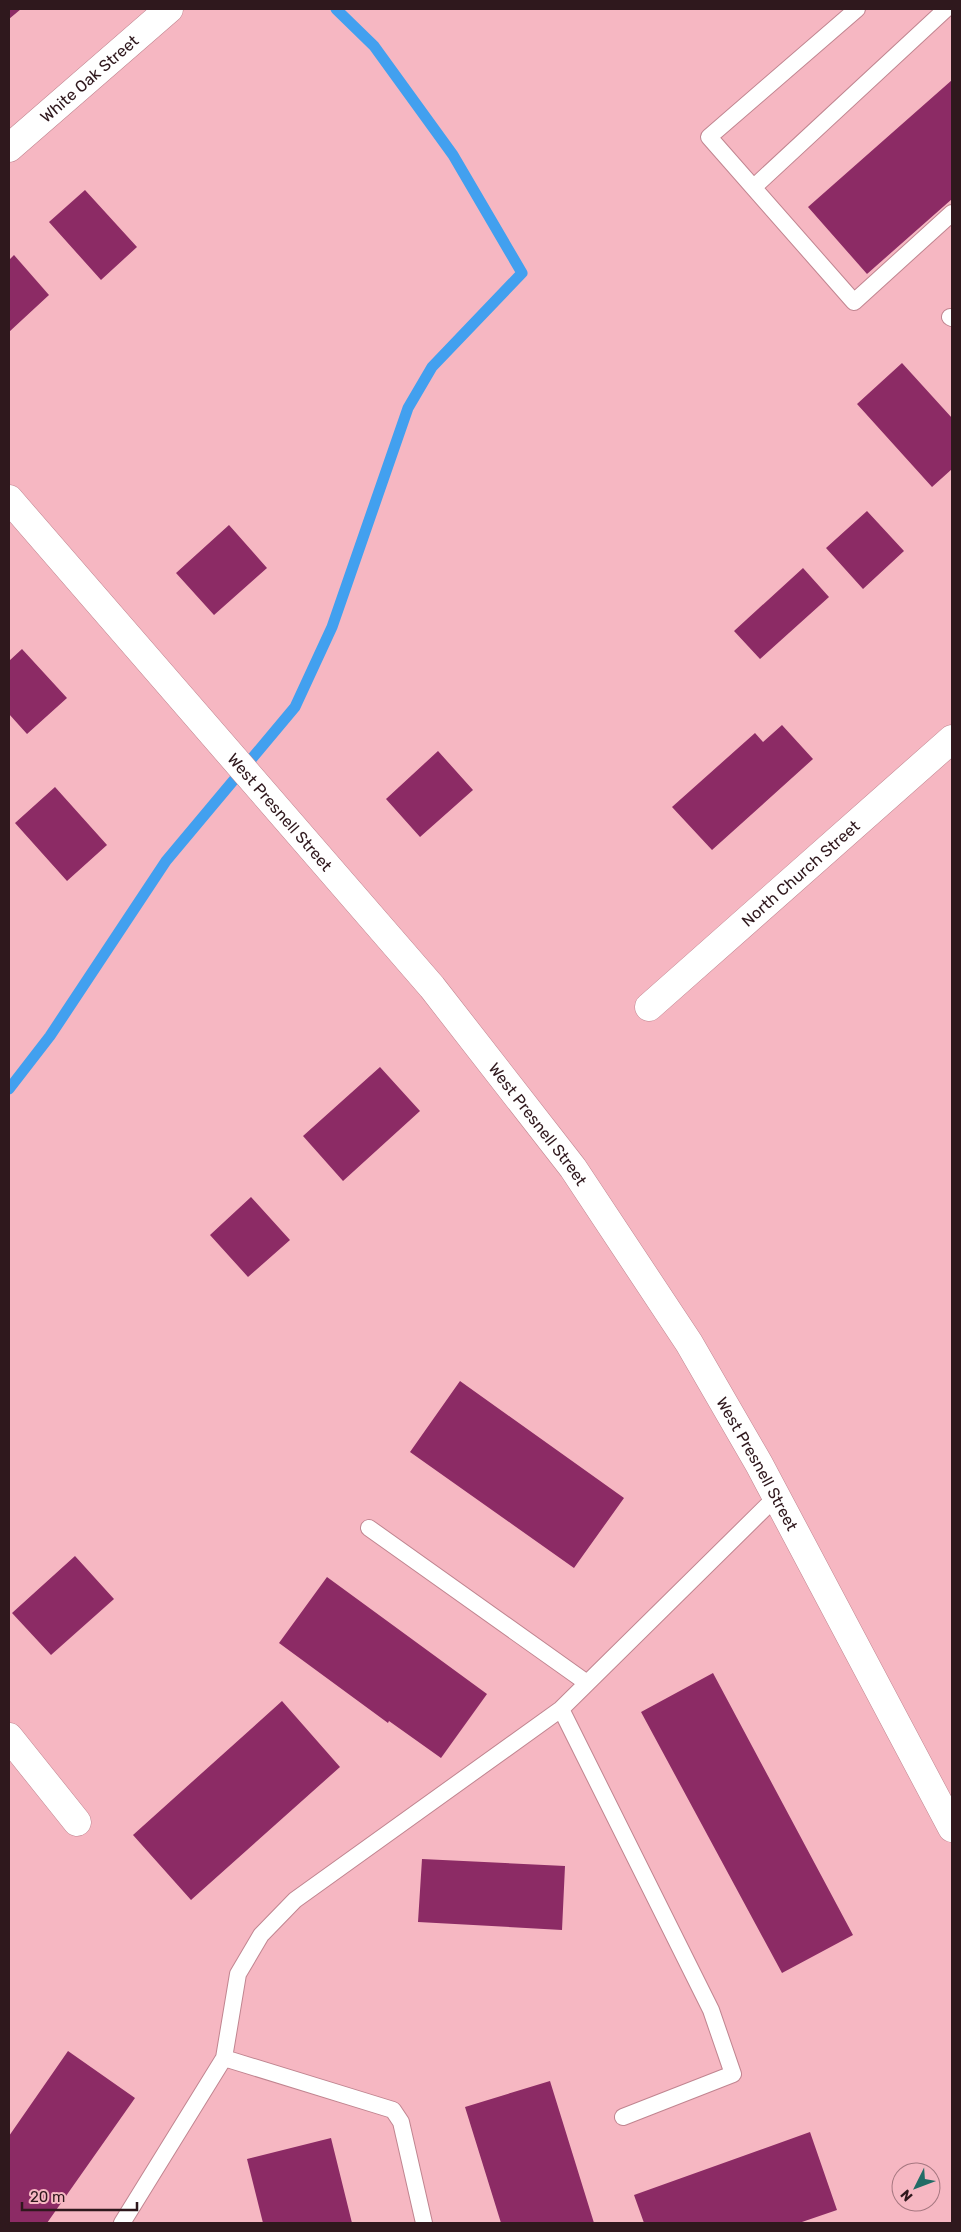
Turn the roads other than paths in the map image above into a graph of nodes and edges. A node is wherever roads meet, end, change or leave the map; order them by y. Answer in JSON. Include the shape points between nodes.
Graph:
{"nodes":[{"id":1,"x":169,"y":9,"type":"edge"},
{"id":2,"x":857,"y":9,"type":"edge"},
{"id":3,"x":946,"y":9,"type":"edge"},
{"id":4,"x":9,"y":148,"type":"edge"},
{"id":5,"x":754,"y":188,"type":"junction"},
{"id":6,"x":952,"y":213,"type":"edge"},
{"id":7,"x":9,"y":499,"type":"edge"},
{"id":8,"x":952,"y":739,"type":"edge"},
{"id":9,"x":649,"y":1007,"type":"dead end"},
{"id":10,"x":776,"y":1497,"type":"junction"},
{"id":11,"x":369,"y":1528,"type":"dead end"},
{"id":12,"x":587,"y":1683,"type":"junction"},
{"id":13,"x":561,"y":1709,"type":"junction"},
{"id":14,"x":9,"y":1738,"type":"edge"},
{"id":15,"x":77,"y":1822,"type":"dead end"},
{"id":16,"x":952,"y":1828,"type":"edge"},
{"id":17,"x":224,"y":2058,"type":"junction"},
{"id":18,"x":623,"y":2117,"type":"dead end"},
{"id":19,"x":122,"y":2223,"type":"edge"},
{"id":20,"x":424,"y":2223,"type":"edge"}],
"edges":[{"from":1,"to":4,"type":"main road","name":"White Oak Street"},
{"from":2,"to":5,"type":"lane","via":[[709,137]]},
{"from":3,"to":5,"type":"lane"},
{"from":5,"to":6,"type":"lane","via":[[854,302]]},
{"from":7,"to":10,"type":"main road","name":"West Presnell Street","via":[[432,987],[573,1168],[689,1343]]},
{"from":8,"to":9,"type":"main road","name":"North Church Street"},
{"from":10,"to":12,"type":"lane"},
{"from":10,"to":16,"type":"main road","name":"West Presnell Street"},
{"from":11,"to":12,"type":"lane"},
{"from":12,"to":13,"type":"lane"},
{"from":13,"to":17,"type":"lane","via":[[295,1900],[261,1935],[238,1974]]},
{"from":13,"to":18,"type":"lane","via":[[711,2010],[733,2074]]},
{"from":14,"to":15,"type":"main road"},
{"from":17,"to":19,"type":"lane"},
{"from":17,"to":20,"type":"lane","via":[[393,2110],[401,2122]]}]}
